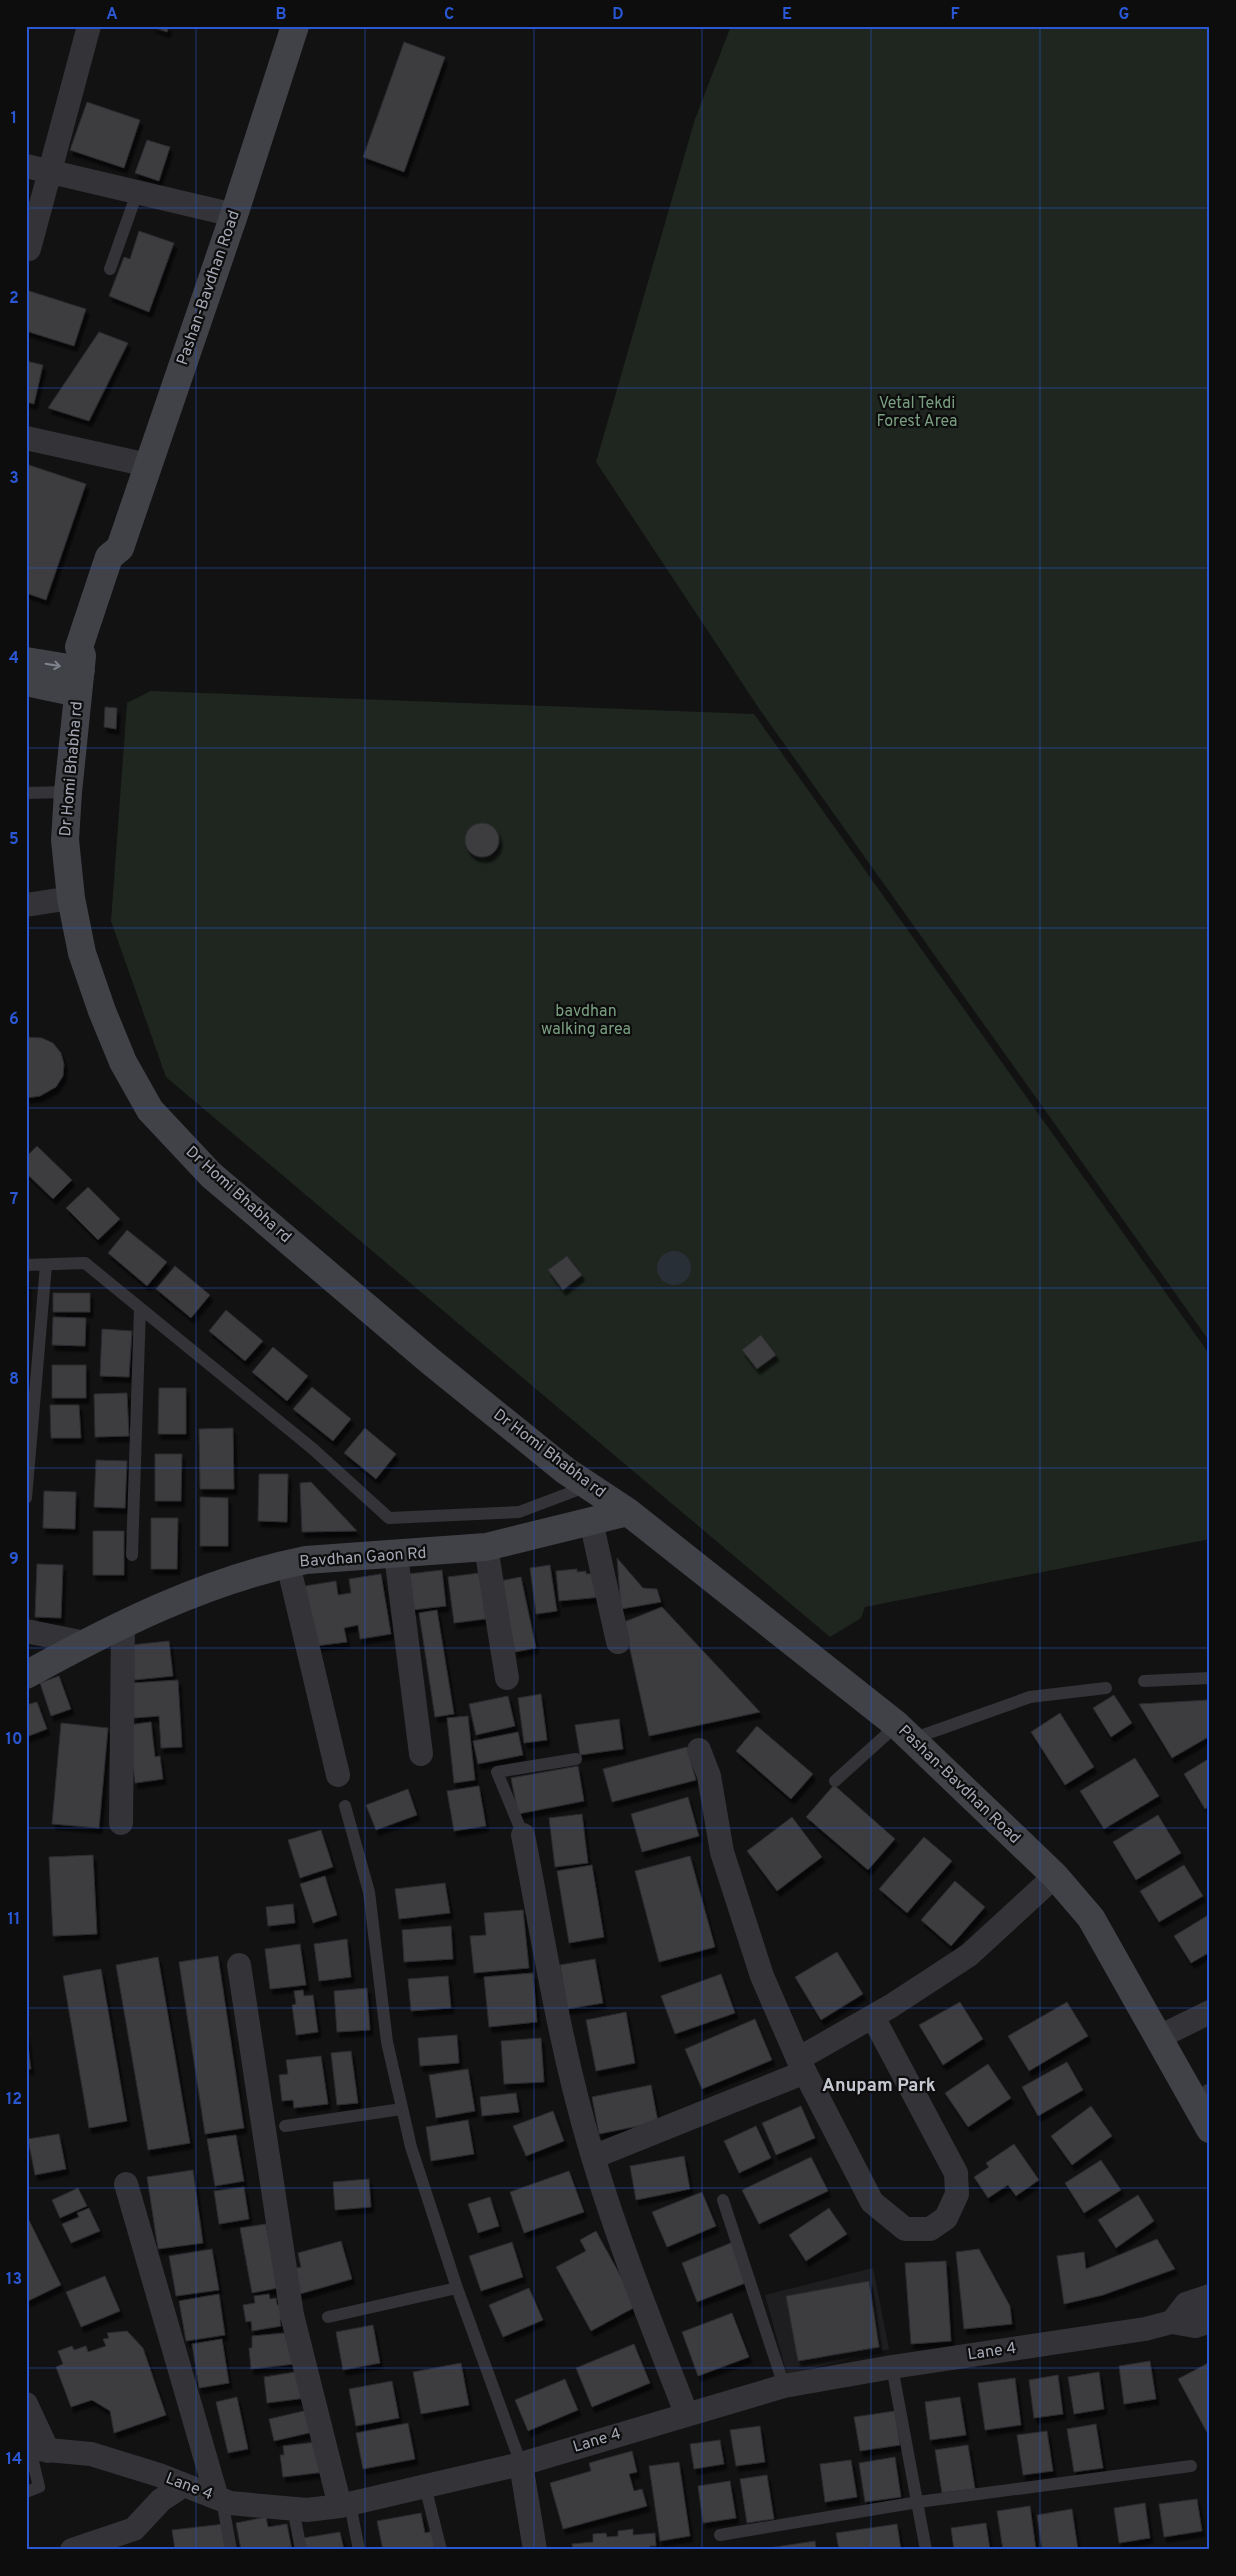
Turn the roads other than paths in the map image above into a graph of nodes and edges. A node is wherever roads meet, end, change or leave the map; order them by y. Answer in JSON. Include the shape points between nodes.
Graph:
{"nodes":[{"id":1,"x":89,"y":26,"type":"edge"},
{"id":2,"x":295,"y":26,"type":"edge"},
{"id":3,"x":26,"y":166,"type":"edge"},
{"id":4,"x":49,"y":172,"type":"junction"},
{"id":5,"x":137,"y":193,"type":"junction"},
{"id":6,"x":234,"y":215,"type":"junction"},
{"id":7,"x":29,"y":249,"type":"dead end"},
{"id":8,"x":110,"y":268,"type":"dead end"},
{"id":9,"x":26,"y":438,"type":"edge"},
{"id":10,"x":148,"y":465,"type":"junction"},
{"id":11,"x":26,"y":661,"type":"edge"},
{"id":12,"x":80,"y":673,"type":"junction"},
{"id":13,"x":26,"y":682,"type":"edge"},
{"id":14,"x":68,"y":792,"type":"junction"},
{"id":15,"x":26,"y":793,"type":"edge"},
{"id":16,"x":70,"y":898,"type":"junction"},
{"id":17,"x":26,"y":905,"type":"edge"},
{"id":18,"x":26,"y":1265,"type":"edge"},
{"id":19,"x":46,"y":1265,"type":"junction"},
{"id":20,"x":140,"y":1308,"type":"junction"},
{"id":21,"x":588,"y":1486,"type":"junction"},
{"id":22,"x":26,"y":1498,"type":"edge"},
{"id":23,"x":628,"y":1512,"type":"junction"},
{"id":24,"x":591,"y":1521,"type":"junction"},
{"id":25,"x":486,"y":1547,"type":"junction"},
{"id":26,"x":396,"y":1554,"type":"junction"},
{"id":27,"x":132,"y":1555,"type":"dead end"},
{"id":28,"x":288,"y":1564,"type":"junction"},
{"id":29,"x":123,"y":1624,"type":"junction"},
{"id":30,"x":26,"y":1631,"type":"edge"},
{"id":31,"x":618,"y":1642,"type":"dead end"},
{"id":32,"x":85,"y":1643,"type":"junction"},
{"id":33,"x":26,"y":1675,"type":"edge"},
{"id":34,"x":506,"y":1678,"type":"dead end"},
{"id":35,"x":1210,"y":1678,"type":"edge"},
{"id":36,"x":1144,"y":1682,"type":"dead end"},
{"id":37,"x":1106,"y":1688,"type":"dead end"},
{"id":38,"x":905,"y":1732,"type":"junction"},
{"id":39,"x":699,"y":1750,"type":"dead end"},
{"id":40,"x":421,"y":1754,"type":"dead end"},
{"id":41,"x":576,"y":1759,"type":"dead end"},
{"id":42,"x":338,"y":1775,"type":"dead end"},
{"id":43,"x":835,"y":1781,"type":"dead end"},
{"id":44,"x":345,"y":1806,"type":"dead end"},
{"id":45,"x":121,"y":1823,"type":"dead end"},
{"id":46,"x":523,"y":1835,"type":"joint"},
{"id":47,"x":1055,"y":1876,"type":"junction"},
{"id":48,"x":238,"y":1965,"type":"dead end"},
{"id":49,"x":1210,"y":2012,"type":"edge"},
{"id":50,"x":873,"y":2017,"type":"junction"},
{"id":51,"x":1158,"y":2038,"type":"junction"},
{"id":52,"x":802,"y":2065,"type":"junction"},
{"id":53,"x":1201,"y":2094,"type":"edge"},
{"id":54,"x":402,"y":2109,"type":"junction"},
{"id":55,"x":285,"y":2126,"type":"dead end"},
{"id":56,"x":1210,"y":2129,"type":"edge"},
{"id":57,"x":593,"y":2157,"type":"junction"},
{"id":58,"x":126,"y":2184,"type":"dead end"},
{"id":59,"x":723,"y":2200,"type":"dead end"},
{"id":60,"x":457,"y":2288,"type":"junction"},
{"id":61,"x":1210,"y":2296,"type":"edge"},
{"id":62,"x":328,"y":2317,"type":"dead end"},
{"id":63,"x":1210,"y":2321,"type":"edge"},
{"id":64,"x":1172,"y":2322,"type":"junction"},
{"id":65,"x":892,"y":2367,"type":"junction"},
{"id":66,"x":784,"y":2386,"type":"junction"},
{"id":67,"x":26,"y":2404,"type":"edge"},
{"id":68,"x":686,"y":2413,"type":"junction"},
{"id":69,"x":35,"y":2449,"type":"edge"},
{"id":70,"x":521,"y":2464,"type":"junction"},
{"id":71,"x":1191,"y":2466,"type":"dead end"},
{"id":72,"x":184,"y":2485,"type":"junction"},
{"id":73,"x":425,"y":2486,"type":"junction"},
{"id":74,"x":26,"y":2492,"type":"edge"},
{"id":75,"x":220,"y":2499,"type":"junction"},
{"id":76,"x":918,"y":2502,"type":"junction"},
{"id":77,"x":345,"y":2505,"type":"junction"},
{"id":78,"x":293,"y":2508,"type":"junction"},
{"id":79,"x":720,"y":2535,"type":"dead end"},
{"id":80,"x":136,"y":2540,"type":"edge"},
{"id":81,"x":72,"y":2550,"type":"edge"},
{"id":82,"x":230,"y":2550,"type":"edge"},
{"id":83,"x":301,"y":2550,"type":"edge"},
{"id":84,"x":359,"y":2550,"type":"edge"},
{"id":85,"x":441,"y":2550,"type":"edge"},
{"id":86,"x":536,"y":2550,"type":"edge"},
{"id":87,"x":926,"y":2550,"type":"edge"}],
"edges":[{"from":1,"to":4,"type":"street"},
{"from":2,"to":6,"type":"main road","name":"Pashan-Bavdhan Road"},
{"from":3,"to":4,"type":"street"},
{"from":4,"to":5,"type":"street"},
{"from":4,"to":7,"type":"street"},
{"from":5,"to":6,"type":"street"},
{"from":5,"to":8,"type":"lane"},
{"from":6,"to":10,"type":"main road","name":"Pashan-Bavdhan Road"},
{"from":9,"to":10,"type":"street"},
{"from":10,"to":12,"type":"main road","name":"Pashan-Bavdhan Road","via":[[120,548],[125,560],[93,651]]},
{"from":11,"to":12,"type":"main road","one_way":true},
{"from":12,"to":13,"type":"main road"},
{"from":12,"to":14,"type":"main road","name":"Dr Homi Bhabha rd"},
{"from":14,"to":15,"type":"lane"},
{"from":14,"to":16,"type":"main road","name":"Dr Homi Bhabha rd","via":[[65,840]]},
{"from":16,"to":17,"type":"street"},
{"from":16,"to":21,"type":"main road","name":"Dr Homi Bhabha rd","via":[[82,953],[102,1011],[123,1062],[150,1110],[211,1175],[350,1295]]},
{"from":18,"to":19,"type":"lane"},
{"from":19,"to":20,"type":"lane","via":[[85,1263]]},
{"from":19,"to":22,"type":"lane"},
{"from":20,"to":21,"type":"lane","via":[[313,1449],[389,1518],[519,1512]]},
{"from":20,"to":27,"type":"lane"},
{"from":21,"to":23,"type":"main road","name":"Dr Homi Bhabha rd"},
{"from":23,"to":24,"type":"main road","name":"Bavdhan Gaon Rd"},
{"from":23,"to":38,"type":"main road","name":"Pashan-Bavdhan Road"},
{"from":24,"to":25,"type":"main road","name":"Bavdhan Gaon Rd"},
{"from":24,"to":31,"type":"street"},
{"from":25,"to":26,"type":"main road","name":"Bavdhan Gaon Rd"},
{"from":25,"to":34,"type":"street"},
{"from":26,"to":28,"type":"main road","name":"Bavdhan Gaon Rd"},
{"from":26,"to":40,"type":"street"},
{"from":28,"to":29,"type":"main road","name":"Bavdhan Gaon Rd","via":[[199,1591]]},
{"from":28,"to":42,"type":"street"},
{"from":29,"to":32,"type":"main road","name":"Bavdhan Gaon Rd"},
{"from":29,"to":45,"type":"street"},
{"from":30,"to":32,"type":"street"},
{"from":32,"to":33,"type":"main road","name":"Bavdhan Gaon Rd"},
{"from":35,"to":36,"type":"lane"},
{"from":37,"to":38,"type":"lane","via":[[1030,1697]]},
{"from":38,"to":43,"type":"lane"},
{"from":38,"to":47,"type":"main road","name":"Pashan-Bavdhan Road"},
{"from":39,"to":52,"type":"street","via":[[709,1776],[722,1852],[762,1976]]},
{"from":41,"to":46,"type":"lane","via":[[497,1772]]},
{"from":44,"to":54,"type":"lane","via":[[369,1892],[387,2042]]},
{"from":46,"to":57,"type":"street","via":[[566,2055]]},
{"from":47,"to":50,"type":"street","via":[[969,1955]]},
{"from":47,"to":51,"type":"main road","name":"Pashan-Bavdhan Road","via":[[1091,1918]]},
{"from":48,"to":77,"type":"street","via":[[292,2315]]},
{"from":49,"to":51,"type":"street"},
{"from":50,"to":52,"type":"street"},
{"from":50,"to":52,"type":"street","via":[[956,2173],[957,2194],[946,2218],[930,2230],[905,2229],[872,2202]]},
{"from":51,"to":53,"type":"main road","name":"Pashan-Bavdhan Road"},
{"from":52,"to":57,"type":"street"},
{"from":53,"to":56,"type":"main road","name":"Pashan-Bavdhan Road"},
{"from":54,"to":55,"type":"lane"},
{"from":54,"to":60,"type":"lane","via":[[411,2147]]},
{"from":57,"to":68,"type":"street","via":[[633,2276]]},
{"from":58,"to":75,"type":"street"},
{"from":59,"to":66,"type":"lane"},
{"from":60,"to":62,"type":"lane"},
{"from":60,"to":70,"type":"lane"},
{"from":61,"to":64,"type":"street","via":[[1186,2304]]},
{"from":63,"to":64,"type":"street","name":"Lane 4","via":[[1195,2326]]},
{"from":64,"to":65,"type":"street","name":"Lane 4","via":[[1145,2329]]},
{"from":65,"to":66,"type":"street","name":"Lane 4"},
{"from":65,"to":76,"type":"lane"},
{"from":66,"to":68,"type":"street","name":"Lane 4"},
{"from":67,"to":69,"type":"street"},
{"from":68,"to":70,"type":"street","name":"Lane 4"},
{"from":69,"to":72,"type":"street","name":"Lane 4","via":[[91,2454]]},
{"from":69,"to":74,"type":"lane","via":[[38,2487]]},
{"from":70,"to":73,"type":"street","name":"Lane 4"},
{"from":70,"to":86,"type":"street"},
{"from":71,"to":76,"type":"lane"},
{"from":72,"to":75,"type":"street","name":"Lane 4"},
{"from":72,"to":80,"type":"street","via":[[161,2500]]},
{"from":73,"to":77,"type":"street","name":"Lane 4"},
{"from":73,"to":85,"type":"lane"},
{"from":75,"to":78,"type":"street","name":"Lane 4","via":[[230,2503]]},
{"from":75,"to":82,"type":"lane"},
{"from":76,"to":79,"type":"lane"},
{"from":76,"to":87,"type":"lane"},
{"from":77,"to":78,"type":"street","name":"Lane 4","via":[[307,2510]]},
{"from":77,"to":84,"type":"lane"},
{"from":78,"to":83,"type":"lane"},
{"from":80,"to":81,"type":"street"}]}
